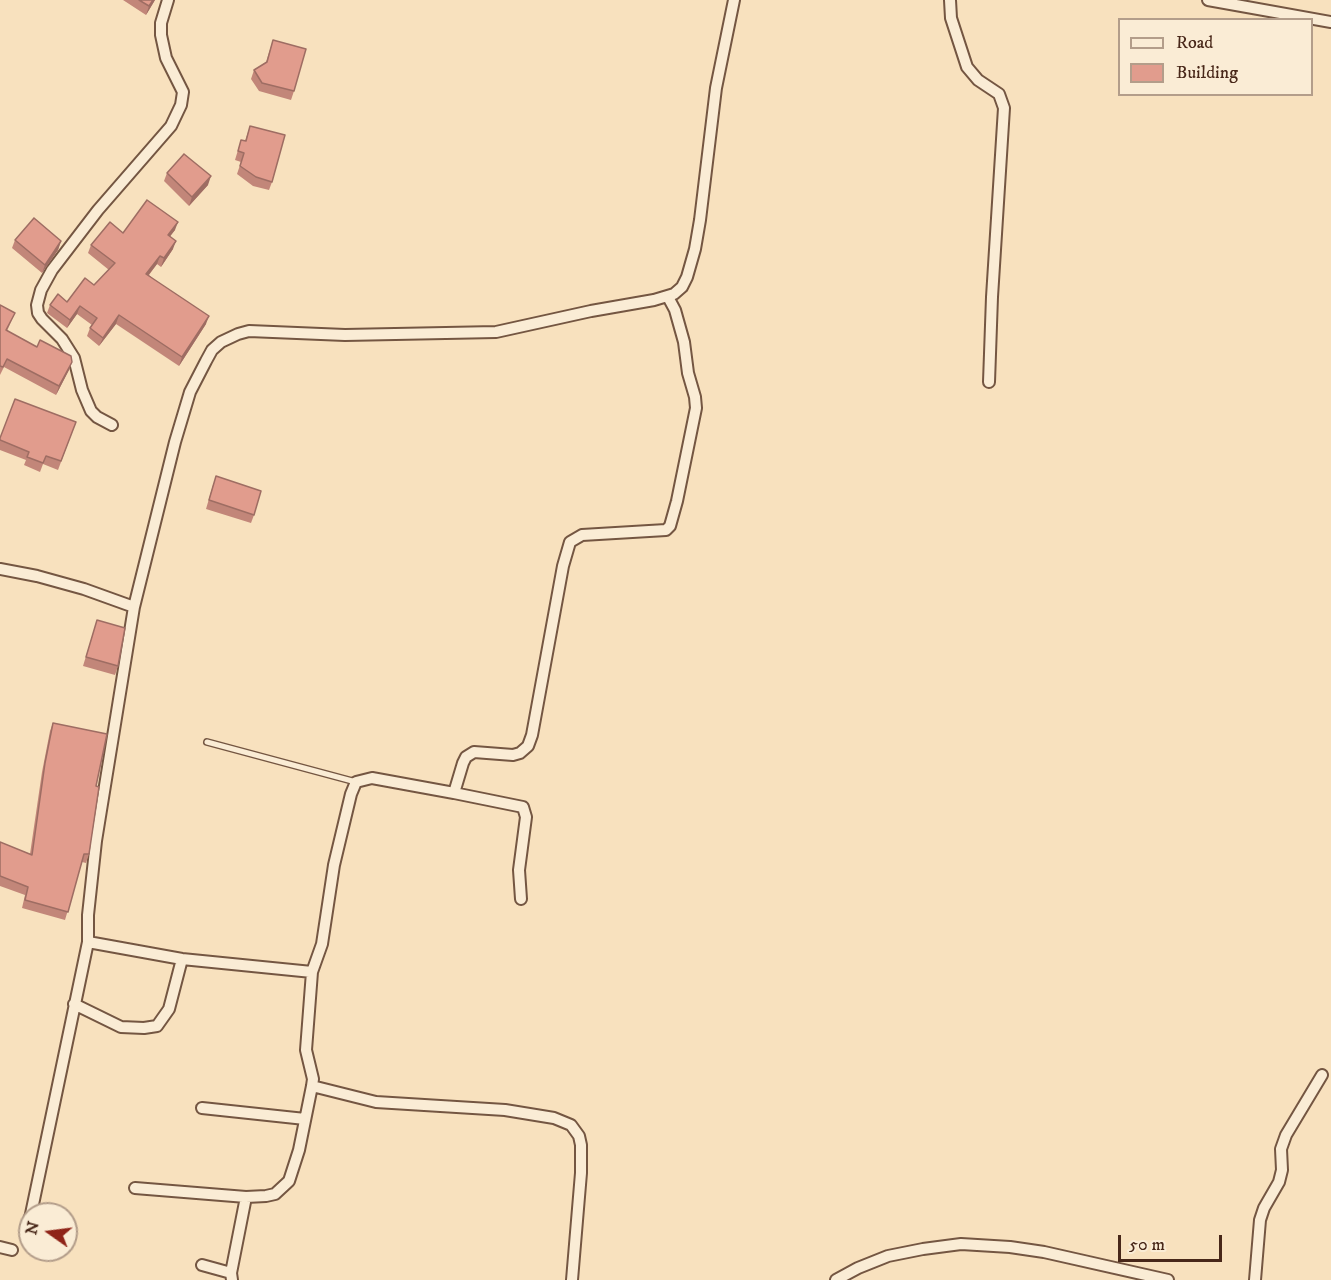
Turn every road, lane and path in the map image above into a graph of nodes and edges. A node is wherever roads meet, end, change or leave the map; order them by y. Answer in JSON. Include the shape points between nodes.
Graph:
{"nodes":[{"id":1,"x":168,"y":0,"type":"edge"},
{"id":2,"x":734,"y":0,"type":"edge"},
{"id":3,"x":950,"y":0,"type":"edge"},
{"id":4,"x":1208,"y":0,"type":"edge"},
{"id":5,"x":1309,"y":18,"type":"edge"},
{"id":6,"x":1313,"y":19,"type":"edge"},
{"id":7,"x":1331,"y":22,"type":"edge"},
{"id":8,"x":668,"y":297,"type":"junction"},
{"id":9,"x":989,"y":382,"type":"dead end"},
{"id":10,"x":112,"y":425,"type":"dead end"},
{"id":11,"x":0,"y":569,"type":"edge"},
{"id":12,"x":135,"y":607,"type":"junction"},
{"id":13,"x":207,"y":742,"type":"dead end"},
{"id":14,"x":357,"y":782,"type":"junction"},
{"id":15,"x":454,"y":793,"type":"junction"},
{"id":16,"x":521,"y":899,"type":"dead end"},
{"id":17,"x":88,"y":942,"type":"junction"},
{"id":18,"x":182,"y":959,"type":"junction"},
{"id":19,"x":312,"y":972,"type":"junction"},
{"id":20,"x":74,"y":1004,"type":"junction"},
{"id":21,"x":1322,"y":1075,"type":"dead end"},
{"id":22,"x":312,"y":1086,"type":"junction"},
{"id":23,"x":202,"y":1108,"type":"dead end"},
{"id":24,"x":305,"y":1119,"type":"junction"},
{"id":25,"x":135,"y":1188,"type":"dead end"},
{"id":26,"x":246,"y":1197,"type":"junction"},
{"id":27,"x":33,"y":1202,"type":"edge"},
{"id":28,"x":0,"y":1247,"type":"edge"},
{"id":29,"x":12,"y":1250,"type":"dead end"},
{"id":30,"x":202,"y":1265,"type":"dead end"},
{"id":31,"x":231,"y":1277,"type":"edge"},
{"id":32,"x":572,"y":1280,"type":"edge"},
{"id":33,"x":836,"y":1280,"type":"edge"},
{"id":34,"x":1168,"y":1280,"type":"edge"},
{"id":35,"x":1255,"y":1280,"type":"edge"}],
"edges":[{"from":1,"to":10,"type":"street","via":[[161,35],[166,58],[183,92],[181,105],[171,126],[52,270],[37,305],[42,319],[75,358],[91,411]]},
{"from":2,"to":8,"type":"street","via":[[716,88],[695,249],[687,277]]},
{"from":3,"to":9,"type":"street","via":[[967,68],[999,94],[1004,108]]},
{"from":4,"to":5,"type":"street"},
{"from":6,"to":7,"type":"street"},
{"from":8,"to":12,"type":"street","via":[[496,332],[249,331],[229,337],[212,350],[190,392]]},
{"from":8,"to":15,"type":"street","via":[[684,342],[696,408],[673,519],[666,530],[590,533],[570,542],[528,746],[513,755],[474,752],[466,757]]},
{"from":11,"to":12,"type":"street","via":[[84,589]]},
{"from":12,"to":17,"type":"street","via":[[96,840]]},
{"from":13,"to":14,"type":"lane"},
{"from":14,"to":15,"type":"street","via":[[372,778]]},
{"from":14,"to":19,"type":"street","via":[[334,865],[322,944]]},
{"from":15,"to":16,"type":"street","via":[[523,807],[526,817],[519,870]]},
{"from":17,"to":18,"type":"street"},
{"from":17,"to":20,"type":"street"},
{"from":18,"to":19,"type":"street"},
{"from":18,"to":20,"type":"street","via":[[169,1009],[157,1026],[121,1027]]},
{"from":19,"to":22,"type":"street","via":[[306,1050]]},
{"from":20,"to":27,"type":"street"},
{"from":21,"to":35,"type":"street","via":[[1281,1149],[1280,1182],[1260,1220]]},
{"from":22,"to":24,"type":"street"},
{"from":22,"to":32,"type":"street","via":[[376,1102],[505,1110],[554,1118],[571,1125],[581,1144]]},
{"from":23,"to":24,"type":"street"},
{"from":24,"to":26,"type":"street","via":[[289,1181],[275,1194]]},
{"from":25,"to":26,"type":"street"},
{"from":26,"to":31,"type":"street"},
{"from":28,"to":29,"type":"street"},
{"from":30,"to":31,"type":"street"},
{"from":33,"to":34,"type":"street","via":[[896,1254],[976,1244],[1044,1252]]}]}
